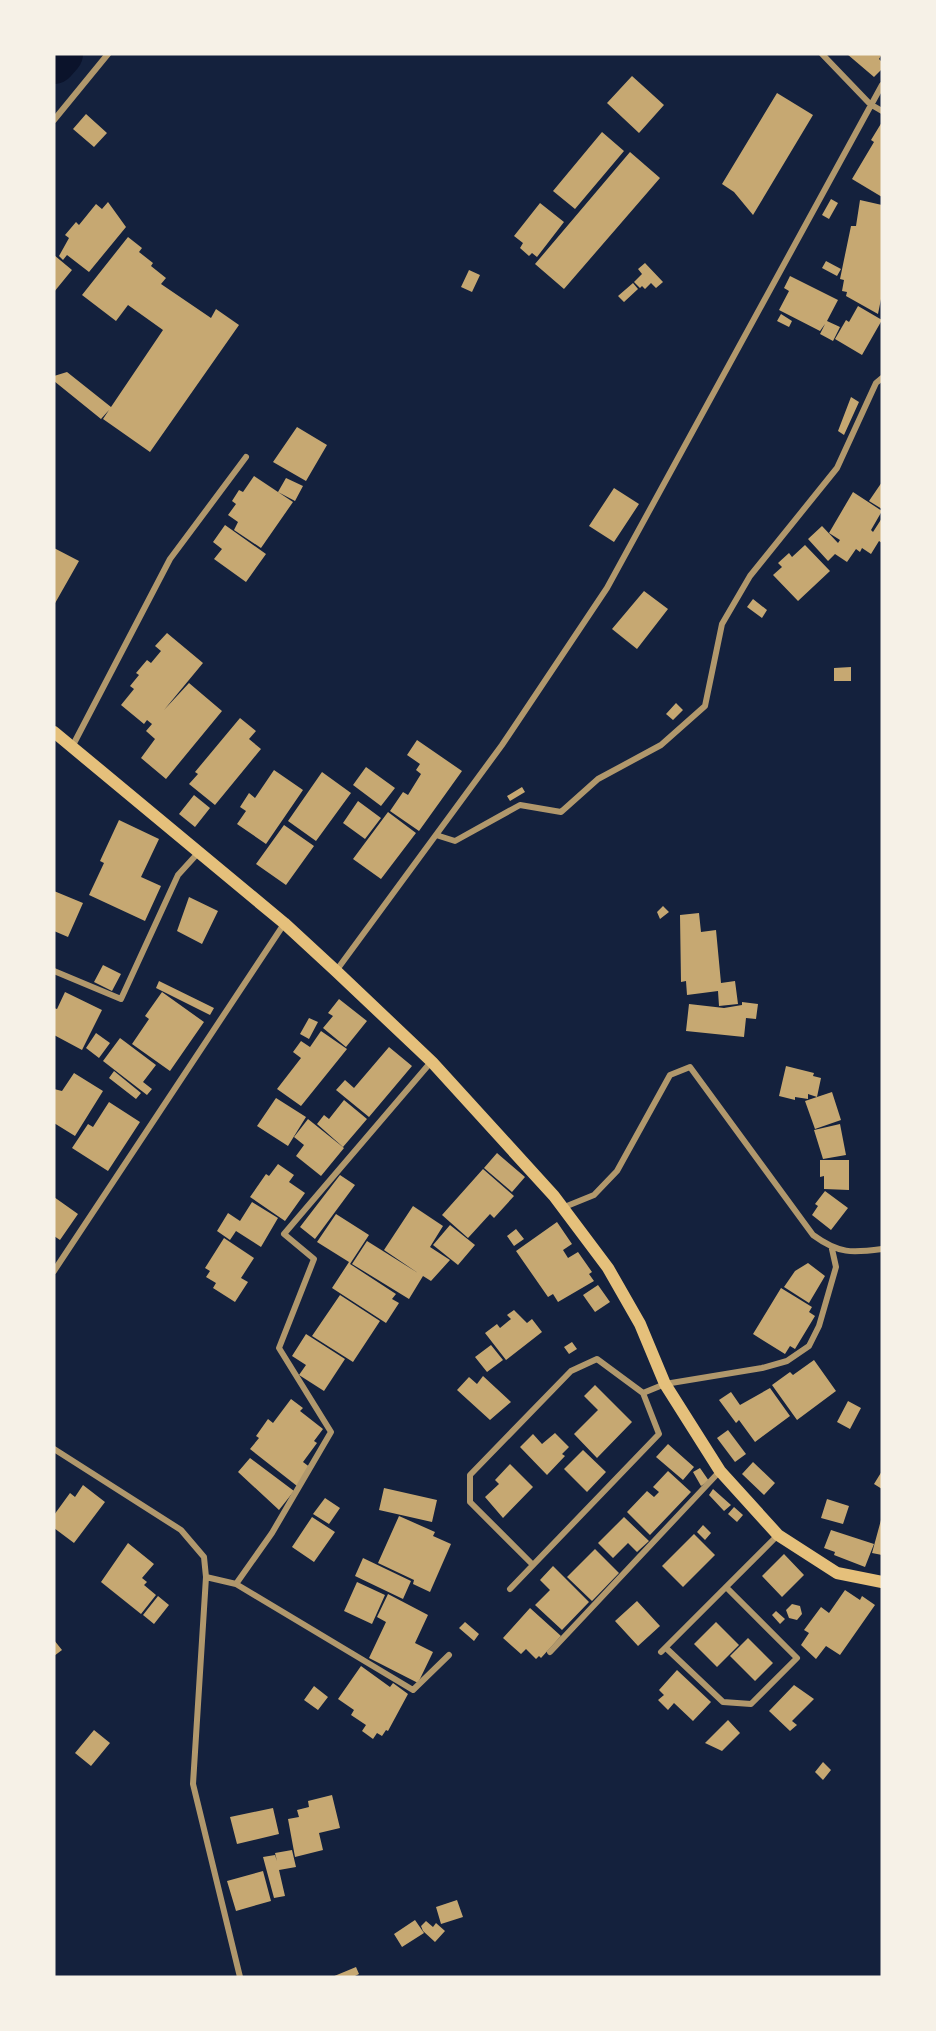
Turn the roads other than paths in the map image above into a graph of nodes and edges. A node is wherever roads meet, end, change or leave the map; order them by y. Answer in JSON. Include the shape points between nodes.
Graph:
{"nodes":[{"id":1,"x":108,"y":54,"type":"edge"},
{"id":2,"x":822,"y":54,"type":"edge"},
{"id":3,"x":882,"y":85,"type":"edge"},
{"id":4,"x":870,"y":104,"type":"junction"},
{"id":5,"x":882,"y":111,"type":"edge"},
{"id":6,"x":54,"y":120,"type":"edge"},
{"id":7,"x":882,"y":378,"type":"edge"},
{"id":8,"x":246,"y":457,"type":"dead end"},
{"id":9,"x":54,"y":732,"type":"edge"},
{"id":10,"x":72,"y":747,"type":"junction"},
{"id":11,"x":436,"y":835,"type":"junction"},
{"id":12,"x":198,"y":853,"type":"junction"},
{"id":13,"x":284,"y":923,"type":"junction"},
{"id":14,"x":54,"y":971,"type":"edge"},
{"id":15,"x":336,"y":971,"type":"junction"},
{"id":16,"x":432,"y":1062,"type":"junction"},
{"id":17,"x":562,"y":1208,"type":"junction"},
{"id":18,"x":832,"y":1249,"type":"junction"},
{"id":19,"x":882,"y":1249,"type":"edge"},
{"id":20,"x":54,"y":1271,"type":"edge"},
{"id":21,"x":665,"y":1384,"type":"junction"},
{"id":22,"x":643,"y":1393,"type":"junction"},
{"id":23,"x":54,"y":1449,"type":"edge"},
{"id":24,"x":720,"y":1471,"type":"junction"},
{"id":25,"x":778,"y":1535,"type":"junction"},
{"id":26,"x":534,"y":1565,"type":"junction"},
{"id":27,"x":206,"y":1577,"type":"junction"},
{"id":28,"x":882,"y":1582,"type":"edge"},
{"id":29,"x":236,"y":1584,"type":"junction"},
{"id":30,"x":726,"y":1587,"type":"junction"},
{"id":31,"x":510,"y":1589,"type":"dead end"},
{"id":32,"x":550,"y":1652,"type":"dead end"},
{"id":33,"x":449,"y":1655,"type":"dead end"},
{"id":34,"x":240,"y":1977,"type":"edge"}],
"edges":[{"from":1,"to":6,"type":"street"},
{"from":2,"to":4,"type":"street"},
{"from":3,"to":4,"type":"street"},
{"from":4,"to":5,"type":"street"},
{"from":4,"to":11,"type":"street","via":[[607,588],[502,745]]},
{"from":7,"to":11,"type":"street","via":[[876,383],[837,468],[750,576],[722,624],[705,706],[661,746],[598,779],[561,812],[520,805],[454,841]]},
{"from":8,"to":10,"type":"street","via":[[170,559]]},
{"from":9,"to":10,"type":"main road"},
{"from":10,"to":12,"type":"main road"},
{"from":11,"to":15,"type":"street"},
{"from":12,"to":13,"type":"main road"},
{"from":12,"to":14,"type":"street","via":[[178,874],[121,999]]},
{"from":13,"to":15,"type":"main road"},
{"from":13,"to":20,"type":"street"},
{"from":15,"to":16,"type":"main road"},
{"from":16,"to":17,"type":"main road"},
{"from":16,"to":29,"type":"street","via":[[284,1234],[314,1259],[279,1348],[331,1432],[272,1533]]},
{"from":17,"to":18,"type":"street","via":[[594,1195],[617,1171],[670,1075],[690,1067],[813,1235]]},
{"from":17,"to":21,"type":"main road","via":[[609,1268],[640,1324]]},
{"from":18,"to":19,"type":"street"},
{"from":18,"to":21,"type":"street","via":[[836,1267],[809,1346],[787,1361],[762,1368]]},
{"from":21,"to":22,"type":"street"},
{"from":21,"to":24,"type":"main road"},
{"from":22,"to":26,"type":"street","via":[[659,1434]]},
{"from":22,"to":26,"type":"street","via":[[597,1359],[571,1371],[470,1475],[470,1502]]},
{"from":23,"to":27,"type":"street","via":[[181,1530],[204,1557]]},
{"from":24,"to":25,"type":"main road"},
{"from":24,"to":32,"type":"street"},
{"from":25,"to":28,"type":"main road","via":[[837,1573]]},
{"from":25,"to":30,"type":"street"},
{"from":26,"to":31,"type":"street"},
{"from":27,"to":29,"type":"street"},
{"from":27,"to":34,"type":"street","via":[[193,1784]]},
{"from":29,"to":33,"type":"street","via":[[413,1690]]},
{"from":30,"to":30,"type":"street","via":[[663,1650],[723,1702],[751,1704],[797,1658]]}]}
